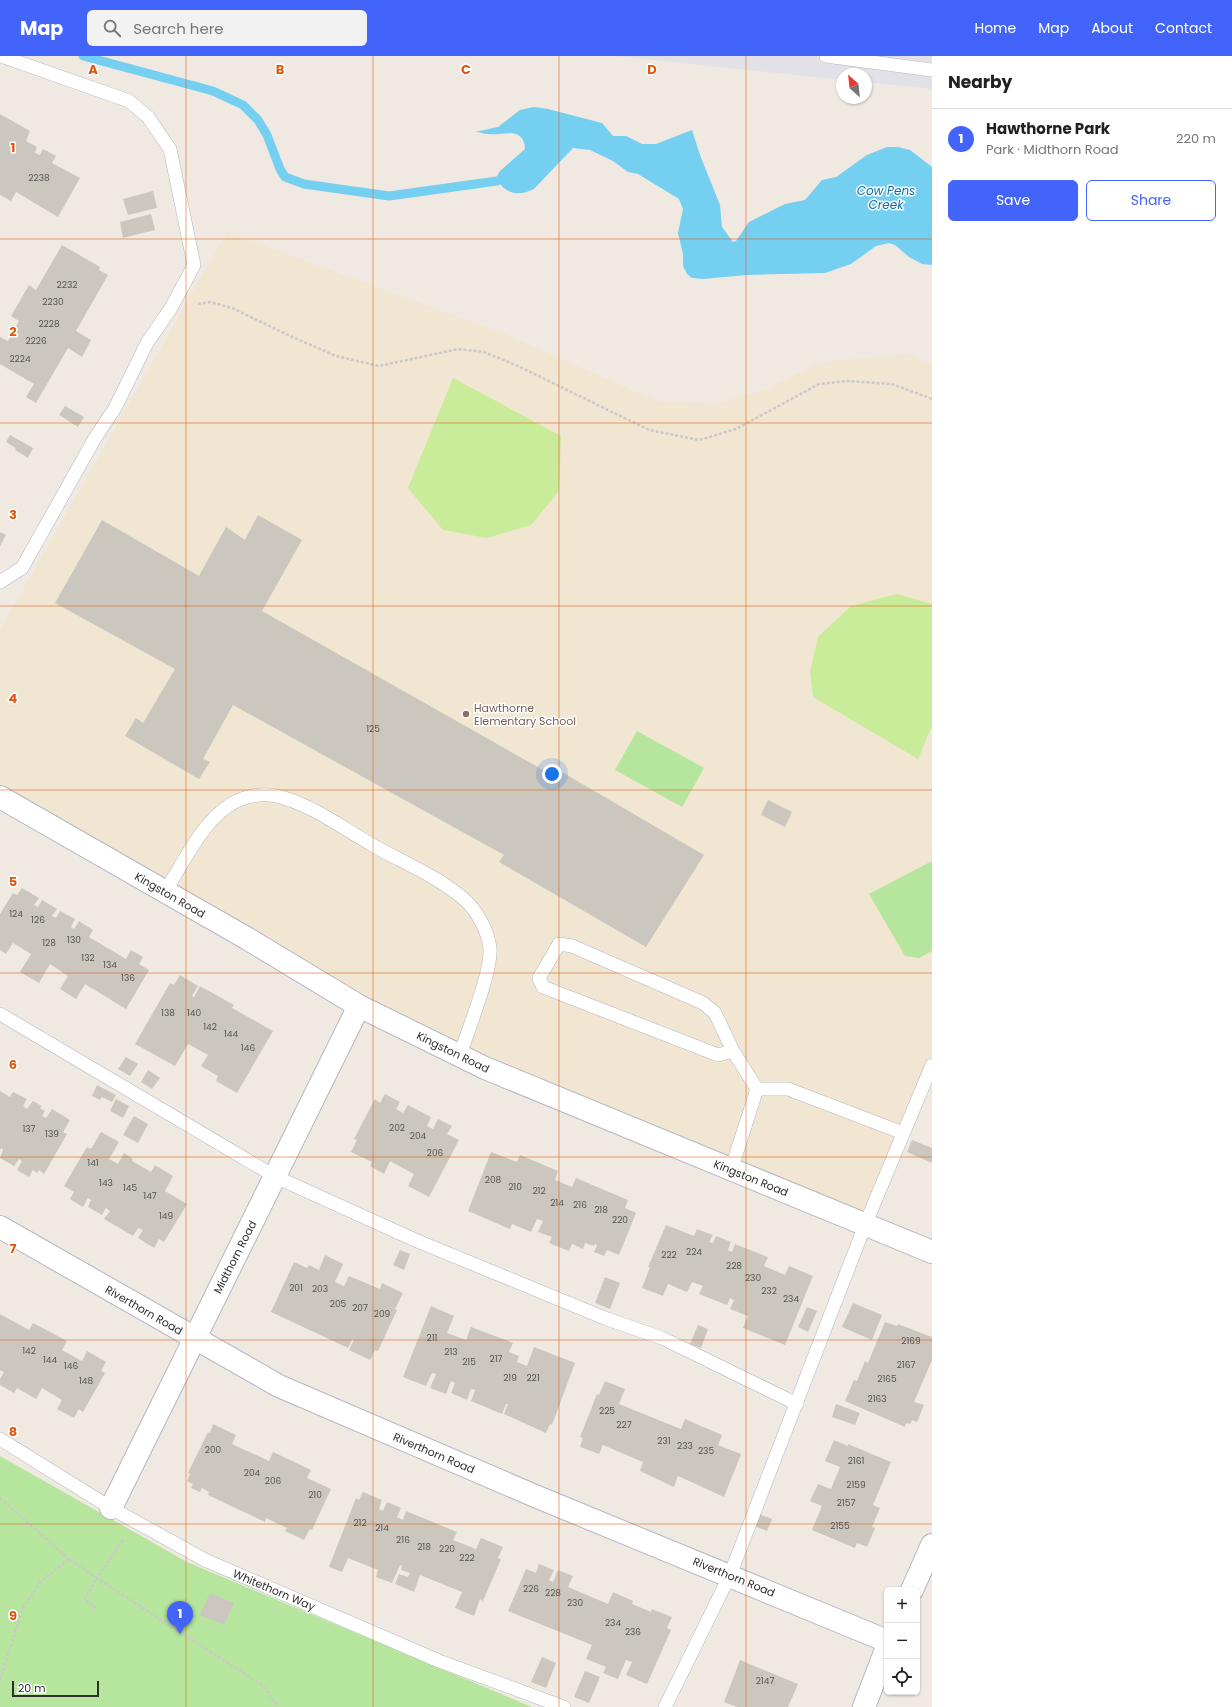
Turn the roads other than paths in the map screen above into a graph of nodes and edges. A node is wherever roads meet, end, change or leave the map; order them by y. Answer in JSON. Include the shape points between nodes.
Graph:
{"nodes":[{"id":1,"x":1,"y":56,"type":"edge"},
{"id":2,"x":826,"y":56,"type":"edge"},
{"id":3,"x":932,"y":70,"type":"edge"},
{"id":4,"x":0,"y":582,"type":"edge"},
{"id":5,"x":0,"y":797,"type":"edge"},
{"id":6,"x":165,"y":892,"type":"junction"},
{"id":7,"x":360,"y":1006,"type":"junction"},
{"id":8,"x":0,"y":1014,"type":"edge"},
{"id":9,"x":733,"y":1051,"type":"junction"},
{"id":10,"x":460,"y":1055,"type":"junction"},
{"id":11,"x":932,"y":1065,"type":"edge"},
{"id":12,"x":757,"y":1088,"type":"junction"},
{"id":13,"x":904,"y":1133,"type":"junction"},
{"id":14,"x":731,"y":1170,"type":"junction"},
{"id":15,"x":276,"y":1177,"type":"junction"},
{"id":16,"x":865,"y":1225,"type":"junction"},
{"id":17,"x":0,"y":1227,"type":"edge"},
{"id":18,"x":932,"y":1252,"type":"edge"},
{"id":19,"x":194,"y":1338,"type":"junction"},
{"id":20,"x":797,"y":1404,"type":"junction"},
{"id":21,"x":0,"y":1439,"type":"edge"},
{"id":22,"x":111,"y":1508,"type":"junction"},
{"id":23,"x":932,"y":1545,"type":"edge"},
{"id":24,"x":730,"y":1575,"type":"junction"},
{"id":25,"x":913,"y":1587,"type":"edge"},
{"id":26,"x":884,"y":1640,"type":"edge"},
{"id":27,"x":884,"y":1655,"type":"edge"},
{"id":28,"x":564,"y":1707,"type":"edge"},
{"id":29,"x":664,"y":1707,"type":"edge"},
{"id":30,"x":864,"y":1707,"type":"edge"}],
"edges":[{"from":1,"to":4,"type":"lane","via":[[129,101],[148,117],[170,149],[194,265],[171,308],[147,343],[115,408],[95,438],[22,568]]},
{"from":2,"to":3,"type":"lane"},
{"from":5,"to":6,"type":"street","name":"Kingston Road"},
{"from":6,"to":7,"type":"street","name":"Kingston Road"},
{"from":6,"to":10,"type":"lane","via":[[214,816],[230,805],[247,797],[263,794],[283,797],[318,812],[436,881],[465,901],[482,923],[490,947],[488,967]]},
{"from":7,"to":10,"type":"street","name":"Kingston Road"},
{"from":7,"to":15,"type":"street","name":"Midthorn Road"},
{"from":8,"to":15,"type":"lane"},
{"from":9,"to":9,"type":"lane","via":[[715,1013],[703,1003],[572,946],[559,944],[539,978],[543,987],[718,1055]]},
{"from":9,"to":12,"type":"lane"},
{"from":10,"to":14,"type":"street","name":"Kingston Road","via":[[549,1096]]},
{"from":11,"to":13,"type":"lane"},
{"from":12,"to":13,"type":"lane","via":[[788,1089]]},
{"from":12,"to":14,"type":"lane"},
{"from":13,"to":16,"type":"lane"},
{"from":14,"to":16,"type":"street","name":"Kingston Road"},
{"from":15,"to":19,"type":"street","name":"Midthorn Road"},
{"from":15,"to":20,"type":"lane","via":[[415,1240],[607,1319],[662,1338]]},
{"from":16,"to":18,"type":"street","name":"Kingston Road"},
{"from":16,"to":20,"type":"lane"},
{"from":17,"to":19,"type":"street","name":"Riverthorn Road"},
{"from":19,"to":22,"type":"street","name":"Midthorn Road"},
{"from":19,"to":24,"type":"street","name":"Riverthorn Road","via":[[279,1386],[535,1496]]},
{"from":20,"to":24,"type":"lane"},
{"from":21,"to":22,"type":"lane","name":"Whitethorn Way"},
{"from":22,"to":28,"type":"lane","name":"Whitethorn Way","via":[[205,1560],[439,1661]]},
{"from":23,"to":25,"type":"street"},
{"from":24,"to":26,"type":"street","name":"Riverthorn Road"},
{"from":24,"to":29,"type":"lane"},
{"from":27,"to":30,"type":"street"}]}
